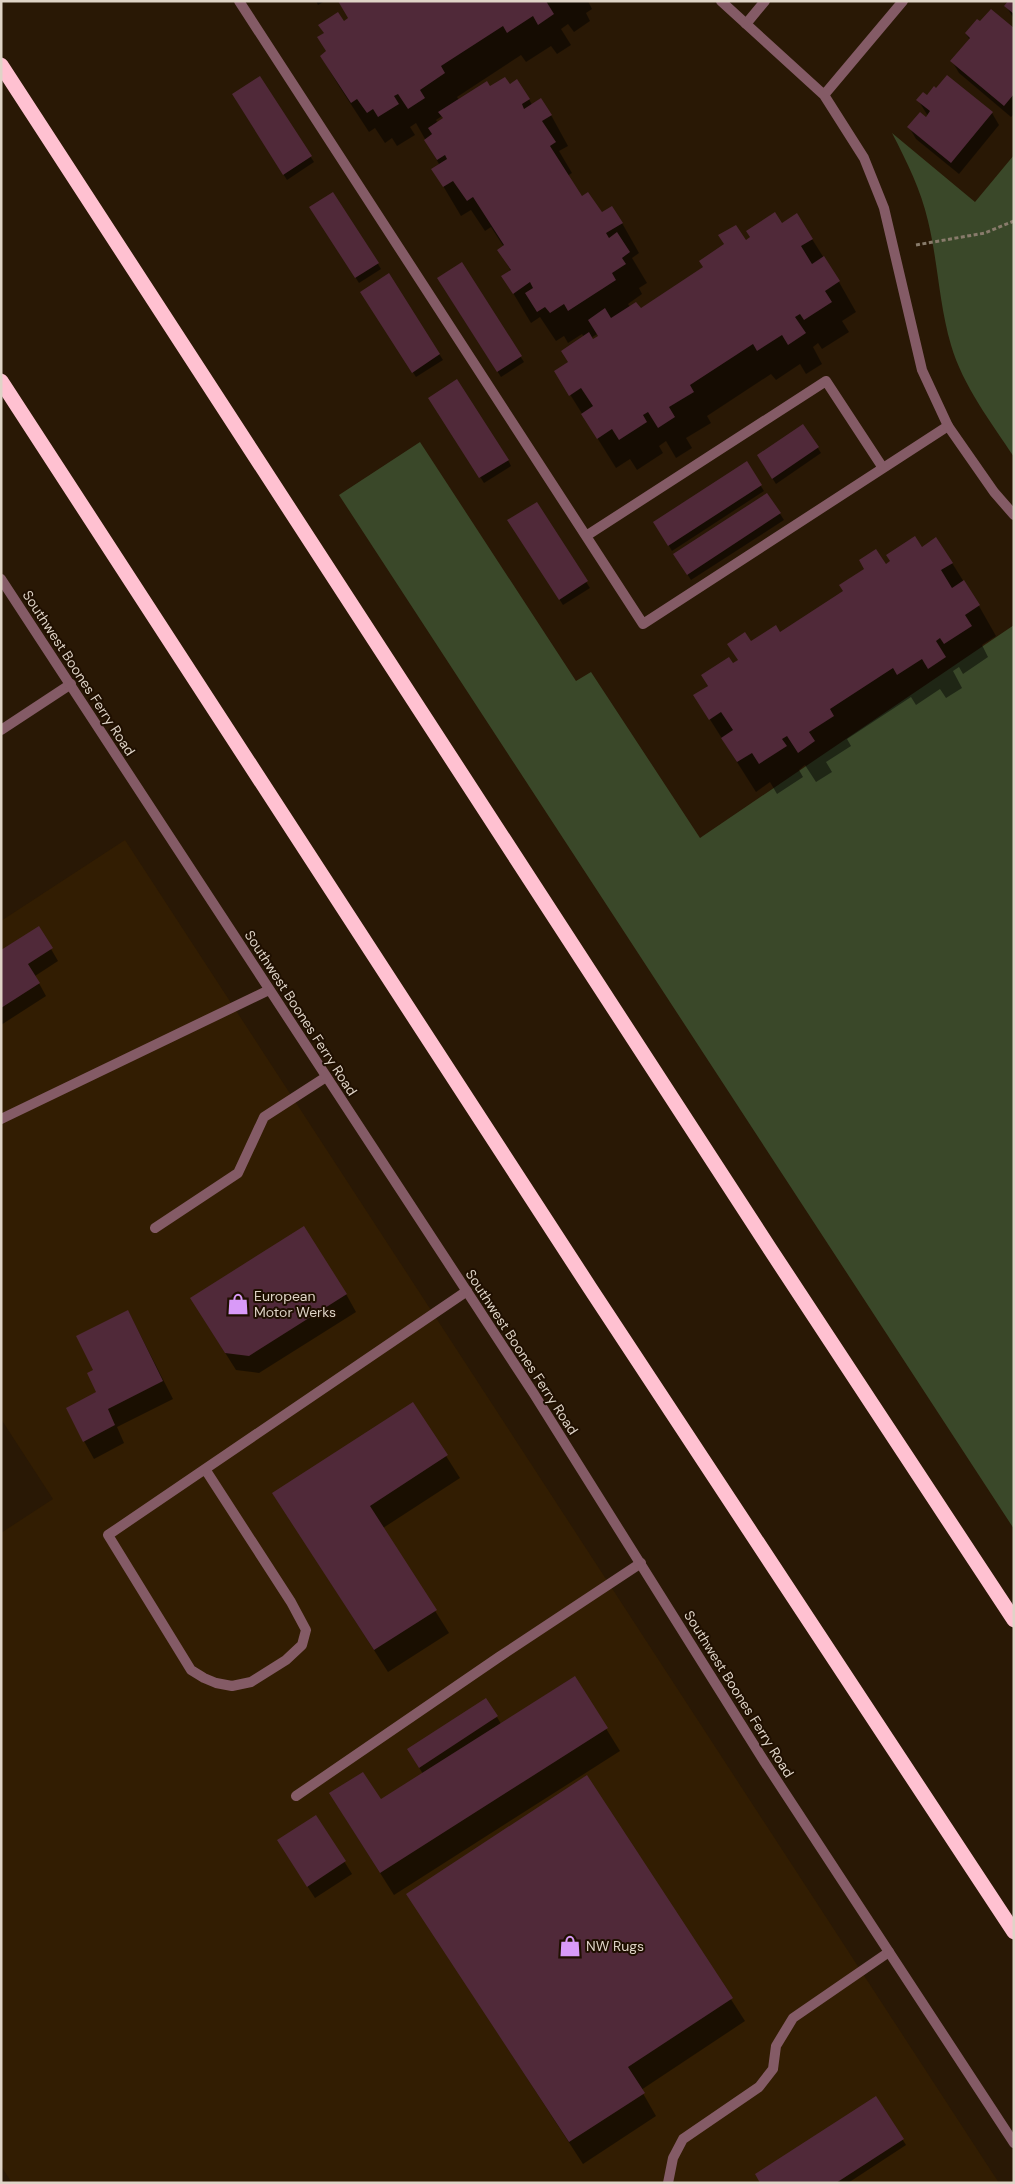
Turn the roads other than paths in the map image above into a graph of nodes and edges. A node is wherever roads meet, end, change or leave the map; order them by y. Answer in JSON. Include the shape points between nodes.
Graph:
{"nodes":[{"id":1,"x":239,"y":1,"type":"edge"},
{"id":2,"x":721,"y":1,"type":"edge"},
{"id":3,"x":765,"y":1,"type":"edge"},
{"id":4,"x":903,"y":1,"type":"edge"},
{"id":5,"x":746,"y":24,"type":"junction"},
{"id":6,"x":1,"y":65,"type":"edge"},
{"id":7,"x":824,"y":95,"type":"junction"},
{"id":8,"x":1,"y":381,"type":"edge"},
{"id":9,"x":948,"y":426,"type":"junction"},
{"id":10,"x":883,"y":468,"type":"junction"},
{"id":11,"x":1014,"y":515,"type":"edge"},
{"id":12,"x":586,"y":536,"type":"junction"},
{"id":13,"x":1,"y":579,"type":"edge"},
{"id":14,"x":70,"y":684,"type":"junction"},
{"id":15,"x":1,"y":730,"type":"edge"},
{"id":16,"x":269,"y":990,"type":"junction"},
{"id":17,"x":326,"y":1077,"type":"junction"},
{"id":18,"x":1,"y":1119,"type":"edge"},
{"id":19,"x":155,"y":1228,"type":"dead end"},
{"id":20,"x":467,"y":1291,"type":"junction"},
{"id":21,"x":205,"y":1469,"type":"junction"},
{"id":22,"x":641,"y":1563,"type":"junction"},
{"id":23,"x":1014,"y":1620,"type":"edge"},
{"id":24,"x":296,"y":1796,"type":"dead end"},
{"id":25,"x":1014,"y":1932,"type":"edge"},
{"id":26,"x":889,"y":1952,"type":"junction"},
{"id":27,"x":1014,"y":2143,"type":"edge"},
{"id":28,"x":668,"y":2183,"type":"edge"}],
"edges":[{"from":1,"to":12,"type":"street"},
{"from":2,"to":5,"type":"street"},
{"from":3,"to":5,"type":"street"},
{"from":4,"to":7,"type":"street"},
{"from":5,"to":7,"type":"street"},
{"from":6,"to":23,"type":"highway"},
{"from":7,"to":9,"type":"street","via":[[864,158],[884,208],[922,370]]},
{"from":8,"to":25,"type":"highway","via":[[590,1288]]},
{"from":9,"to":10,"type":"street"},
{"from":9,"to":11,"type":"street"},
{"from":10,"to":12,"type":"street","via":[[643,624]]},
{"from":10,"to":12,"type":"street","via":[[826,380]]},
{"from":13,"to":14,"type":"street","name":"Southwest Boones Ferry Road"},
{"from":14,"to":15,"type":"street"},
{"from":14,"to":16,"type":"street","name":"Southwest Boones Ferry Road"},
{"from":16,"to":17,"type":"street","name":"Southwest Boones Ferry Road"},
{"from":16,"to":18,"type":"street"},
{"from":17,"to":19,"type":"street","via":[[264,1116],[238,1173]]},
{"from":17,"to":20,"type":"street","name":"Southwest Boones Ferry Road"},
{"from":20,"to":21,"type":"street"},
{"from":20,"to":22,"type":"street","name":"Southwest Boones Ferry Road"},
{"from":21,"to":21,"type":"street","via":[[108,1535],[192,1670],[210,1681],[232,1686],[251,1682],[286,1660],[302,1645],[306,1630]]},
{"from":22,"to":24,"type":"street"},
{"from":22,"to":26,"type":"street","name":"Southwest Boones Ferry Road"},
{"from":26,"to":27,"type":"street","name":"Southwest Boones Ferry Road"},
{"from":26,"to":28,"type":"street","via":[[793,2018],[776,2046],[773,2069],[764,2081],[683,2139],[673,2158]]}]}
